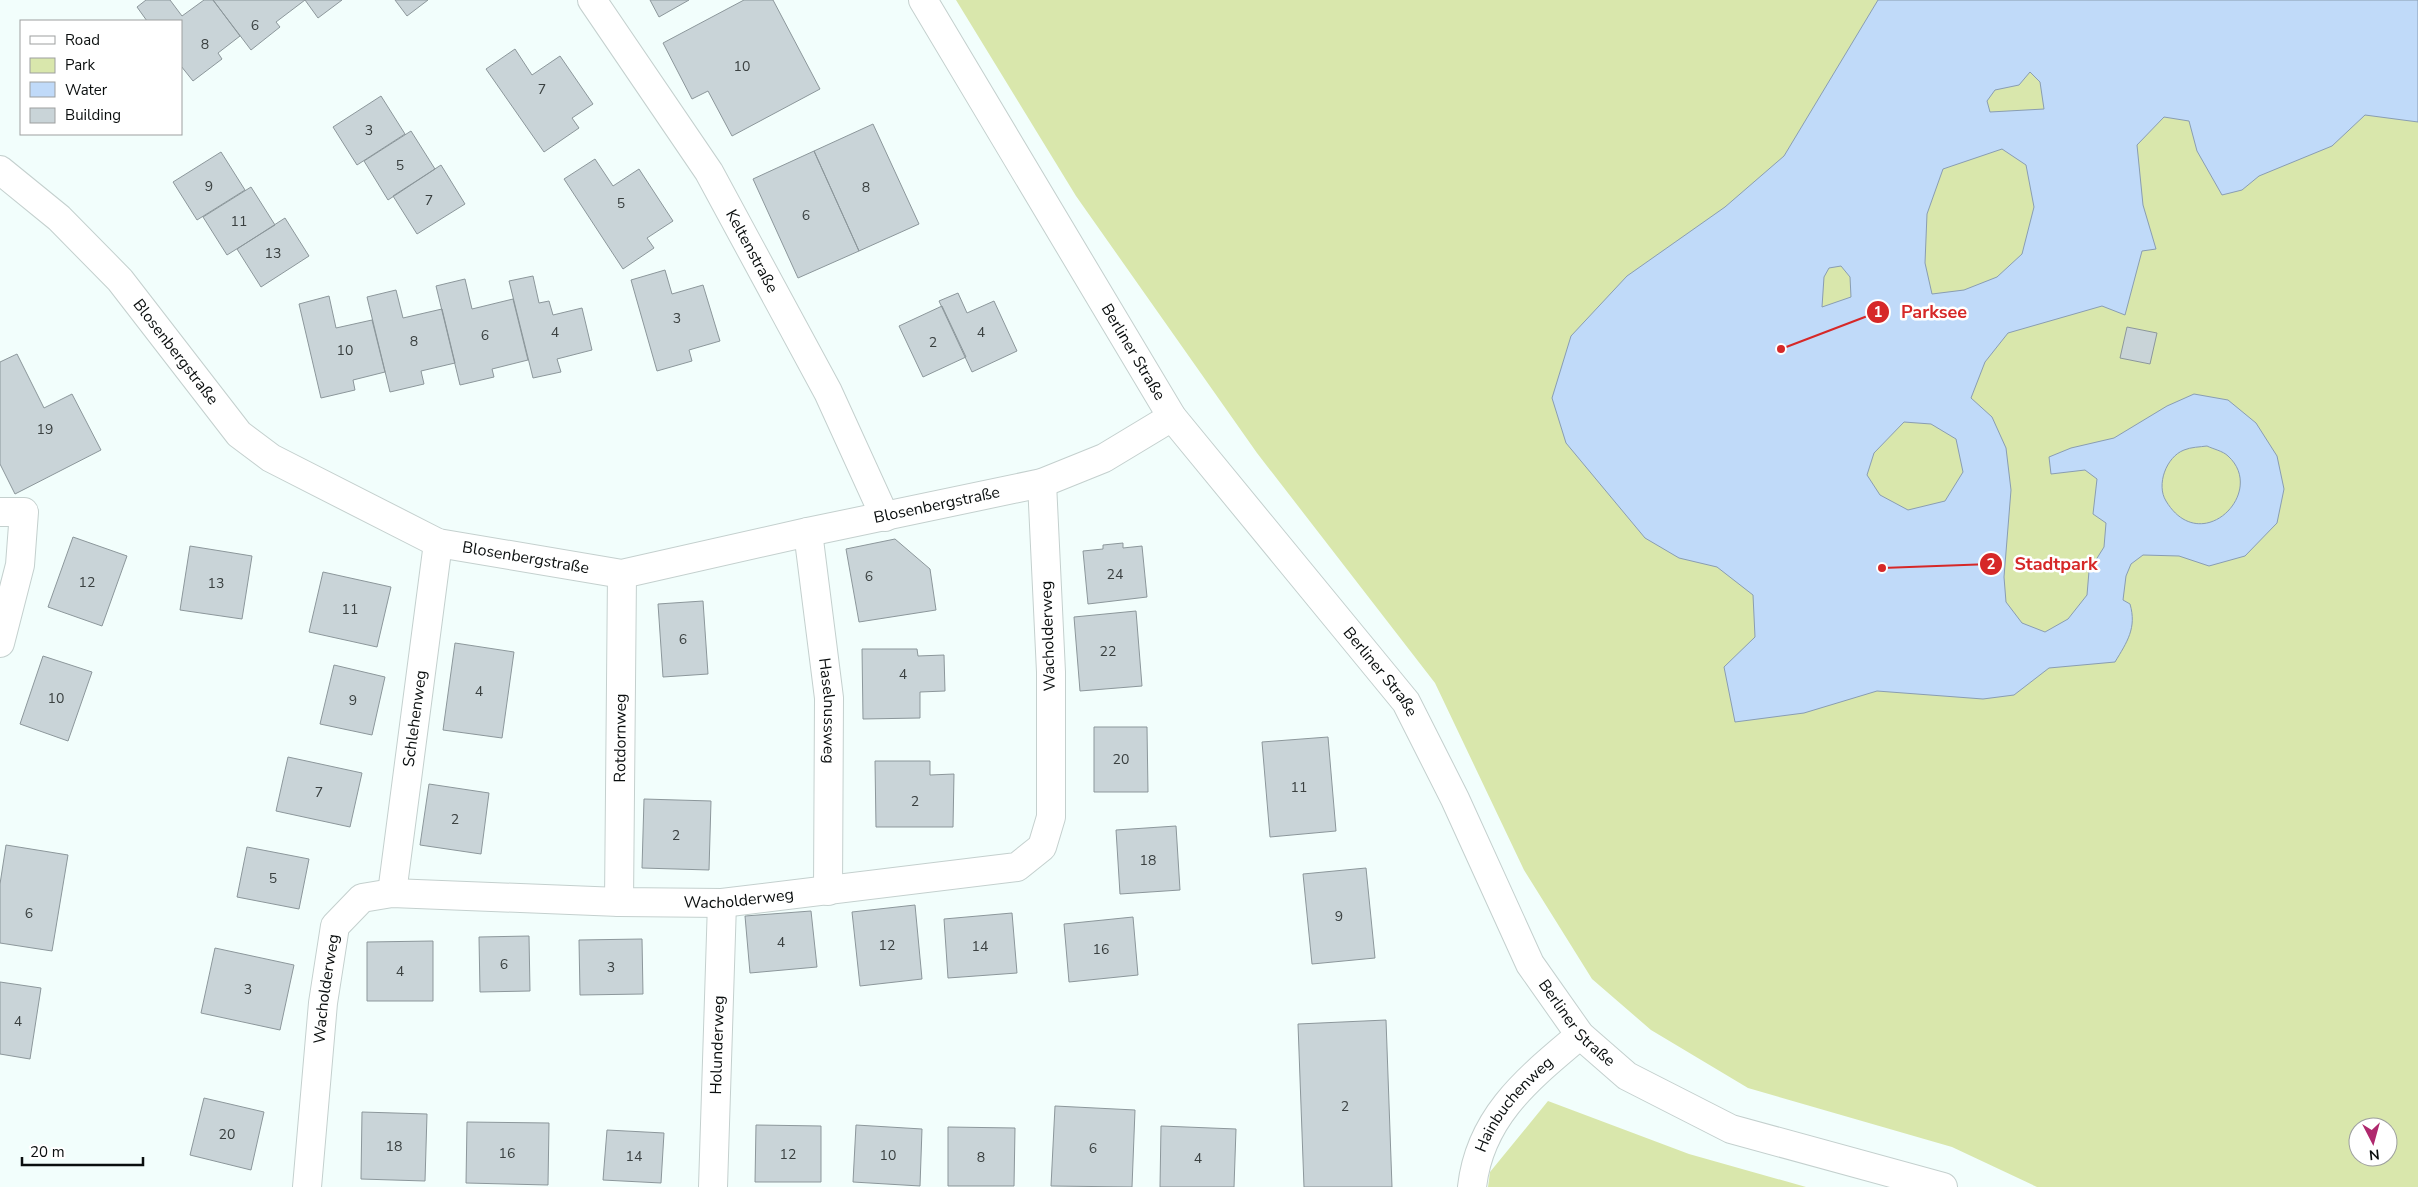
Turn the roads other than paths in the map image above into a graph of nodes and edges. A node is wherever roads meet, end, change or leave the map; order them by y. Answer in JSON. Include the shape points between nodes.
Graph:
{"nodes":[{"id":1,"x":592,"y":0,"type":"edge"},
{"id":2,"x":923,"y":0,"type":"edge"},
{"id":3,"x":0,"y":170,"type":"edge"},
{"id":4,"x":1172,"y":417,"type":"junction"},
{"id":5,"x":1042,"y":483,"type":"junction"},
{"id":6,"x":0,"y":512,"type":"edge"},
{"id":7,"x":885,"y":517,"type":"junction"},
{"id":8,"x":808,"y":532,"type":"junction"},
{"id":9,"x":438,"y":543,"type":"junction"},
{"id":10,"x":622,"y":574,"type":"junction"},
{"id":11,"x":0,"y":643,"type":"edge"},
{"id":12,"x":828,"y":891,"type":"junction"},
{"id":13,"x":392,"y":893,"type":"junction"},
{"id":14,"x":619,"y":902,"type":"junction"},
{"id":15,"x":722,"y":902,"type":"junction"},
{"id":16,"x":1580,"y":1035,"type":"junction"},
{"id":17,"x":308,"y":1187,"type":"edge"},
{"id":18,"x":712,"y":1187,"type":"edge"},
{"id":19,"x":1472,"y":1187,"type":"edge"},
{"id":20,"x":1944,"y":1187,"type":"edge"}],
"edges":[{"from":1,"to":7,"type":"street","name":"Keltenstraße","via":[[709,172],[828,392]]},
{"from":2,"to":4,"type":"street","name":"Berliner Straße"},
{"from":3,"to":9,"type":"street","name":"Blosenbergstraße","via":[[59,218],[120,280],[239,434],[270,458]]},
{"from":4,"to":5,"type":"street","name":"Blosenbergstraße","via":[[1104,458]]},
{"from":4,"to":16,"type":"street","name":"Berliner Straße","via":[[1406,702],[1455,799],[1530,964]]},
{"from":5,"to":7,"type":"street","name":"Blosenbergstraße"},
{"from":5,"to":12,"type":"street","name":"Wacholderweg","via":[[1051,672],[1051,817],[1042,847],[1017,867]]},
{"from":6,"to":11,"type":"street","via":[[24,512],[20,565]]},
{"from":7,"to":8,"type":"street","name":"Blosenbergstraße"},
{"from":8,"to":10,"type":"street","name":"Blosenbergstraße"},
{"from":8,"to":12,"type":"street","name":"Haselnussweg","via":[[829,698]]},
{"from":9,"to":10,"type":"street","name":"Blosenbergstraße"},
{"from":9,"to":13,"type":"street","name":"Schlehenweg"},
{"from":10,"to":14,"type":"street","name":"Rotdornweg"},
{"from":12,"to":15,"type":"street","name":"Wacholderweg"},
{"from":13,"to":14,"type":"street","name":"Wacholderweg"},
{"from":13,"to":17,"type":"street","name":"Wacholderweg","via":[[362,898],[335,926],[323,1003]]},
{"from":14,"to":15,"type":"street","name":"Wacholderweg"},
{"from":15,"to":18,"type":"street","name":"Holunderweg"},
{"from":16,"to":19,"type":"street","name":"Hainbuchenweg","via":[[1528,1078],[1494,1118],[1474,1167]]},
{"from":16,"to":20,"type":"street","name":"Berliner Straße","via":[[1627,1076],[1731,1129]]}]}
